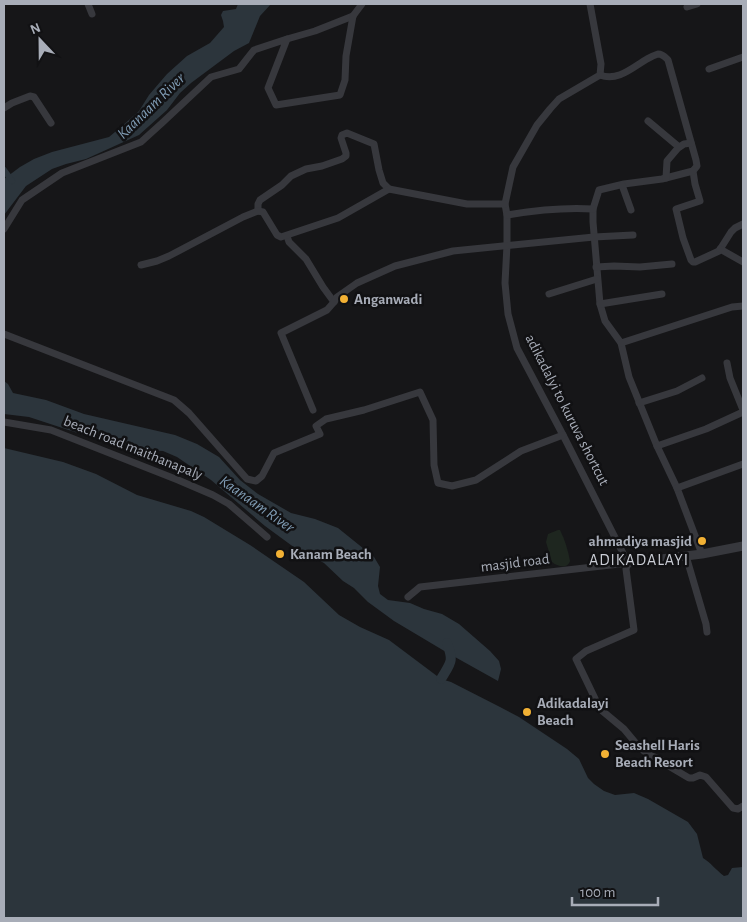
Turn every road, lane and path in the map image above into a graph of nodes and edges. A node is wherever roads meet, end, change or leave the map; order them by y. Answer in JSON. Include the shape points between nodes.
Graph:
{"nodes":[{"id":1,"x":88,"y":4,"type":"edge"},
{"id":2,"x":362,"y":4,"type":"edge"},
{"id":3,"x":590,"y":4,"type":"edge"},
{"id":4,"x":697,"y":4,"type":"edge"},
{"id":5,"x":688,"y":7,"type":"dead end"},
{"id":6,"x":92,"y":14,"type":"dead end"},
{"id":7,"x":353,"y":16,"type":"junction"},
{"id":8,"x":287,"y":39,"type":"junction"},
{"id":9,"x":743,"y":57,"type":"edge"},
{"id":10,"x":709,"y":68,"type":"dead end"},
{"id":11,"x":600,"y":75,"type":"junction"},
{"id":12,"x":4,"y":108,"type":"edge"},
{"id":13,"x":648,"y":121,"type":"dead end"},
{"id":14,"x":51,"y":123,"type":"dead end"},
{"id":15,"x":691,"y":143,"type":"junction"},
{"id":16,"x":680,"y":147,"type":"junction"},
{"id":17,"x":693,"y":172,"type":"junction"},
{"id":18,"x":666,"y":178,"type":"junction"},
{"id":19,"x":622,"y":185,"type":"junction"},
{"id":20,"x":390,"y":189,"type":"junction"},
{"id":21,"x":505,"y":204,"type":"junction"},
{"id":22,"x":593,"y":209,"type":"junction"},
{"id":23,"x":631,"y":210,"type":"dead end"},
{"id":24,"x":258,"y":211,"type":"junction"},
{"id":25,"x":507,"y":215,"type":"junction"},
{"id":26,"x":743,"y":224,"type":"edge"},
{"id":27,"x":4,"y":230,"type":"edge"},
{"id":28,"x":633,"y":235,"type":"dead end"},
{"id":29,"x":287,"y":236,"type":"junction"},
{"id":30,"x":594,"y":237,"type":"junction"},
{"id":31,"x":508,"y":245,"type":"junction"},
{"id":32,"x":720,"y":249,"type":"junction"},
{"id":33,"x":743,"y":262,"type":"edge"},
{"id":34,"x":672,"y":264,"type":"dead end"},
{"id":35,"x":141,"y":265,"type":"dead end"},
{"id":36,"x":596,"y":267,"type":"junction"},
{"id":37,"x":597,"y":279,"type":"junction"},
{"id":38,"x":549,"y":294,"type":"dead end"},
{"id":39,"x":662,"y":294,"type":"dead end"},
{"id":40,"x":334,"y":302,"type":"junction"},
{"id":41,"x":600,"y":304,"type":"junction"},
{"id":42,"x":743,"y":306,"type":"edge"},
{"id":43,"x":4,"y":334,"type":"edge"},
{"id":44,"x":621,"y":343,"type":"junction"},
{"id":45,"x":727,"y":363,"type":"dead end"},
{"id":46,"x":702,"y":378,"type":"dead end"},
{"id":47,"x":639,"y":403,"type":"junction"},
{"id":48,"x":313,"y":410,"type":"dead end"},
{"id":49,"x":743,"y":411,"type":"edge"},
{"id":50,"x":4,"y":422,"type":"edge"},
{"id":51,"x":563,"y":435,"type":"junction"},
{"id":52,"x":657,"y":446,"type":"junction"},
{"id":53,"x":743,"y":464,"type":"edge"},
{"id":54,"x":677,"y":488,"type":"junction"},
{"id":55,"x":267,"y":537,"type":"dead end"},
{"id":56,"x":743,"y":546,"type":"edge"},
{"id":57,"x":702,"y":554,"type":"junction"},
{"id":58,"x":686,"y":556,"type":"junction"},
{"id":59,"x":628,"y":563,"type":"junction"},
{"id":60,"x":408,"y":597,"type":"dead end"},
{"id":61,"x":707,"y":632,"type":"dead end"},
{"id":62,"x":743,"y":806,"type":"edge"}],
"edges":[{"from":1,"to":6,"type":"street"},
{"from":2,"to":7,"type":"street"},
{"from":3,"to":11,"type":"street","via":[[601,64]]},
{"from":4,"to":5,"type":"street"},
{"from":7,"to":8,"type":"street"},
{"from":7,"to":8,"type":"street","via":[[340,95],[276,106],[268,88]]},
{"from":8,"to":27,"type":"street","via":[[254,50],[239,69],[211,77],[141,142],[62,173],[22,200]]},
{"from":9,"to":10,"type":"street"},
{"from":11,"to":15,"type":"street","via":[[615,77],[658,54],[664,56],[668,60]]},
{"from":11,"to":21,"type":"street","name":"adikadalyi to kuruva shortcut","via":[[560,99],[537,125],[513,167]]},
{"from":12,"to":14,"type":"street","via":[[34,97]]},
{"from":13,"to":16,"type":"street"},
{"from":15,"to":16,"type":"street"},
{"from":15,"to":17,"type":"street","via":[[697,166]]},
{"from":16,"to":18,"type":"street","via":[[667,161]]},
{"from":17,"to":18,"type":"street"},
{"from":17,"to":32,"type":"street","via":[[700,201],[676,209],[689,256],[695,262]]},
{"from":18,"to":19,"type":"street"},
{"from":19,"to":22,"type":"street","via":[[599,190]]},
{"from":19,"to":23,"type":"street"},
{"from":20,"to":21,"type":"street","via":[[466,204]]},
{"from":20,"to":24,"type":"street","via":[[383,183],[374,144],[347,133],[340,138],[346,156],[292,176],[260,200]]},
{"from":20,"to":29,"type":"street","via":[[338,218]]},
{"from":21,"to":25,"type":"street","name":"adikadalyi to kuruva shortcut"},
{"from":22,"to":25,"type":"street","via":[[545,209]]},
{"from":22,"to":30,"type":"street"},
{"from":24,"to":29,"type":"street","via":[[266,216],[277,235]]},
{"from":24,"to":35,"type":"street","via":[[169,256]]},
{"from":25,"to":31,"type":"street","name":"adikadalyi to kuruva shortcut"},
{"from":26,"to":32,"type":"street","via":[[731,232]]},
{"from":28,"to":30,"type":"street"},
{"from":29,"to":40,"type":"street"},
{"from":30,"to":31,"type":"street"},
{"from":30,"to":36,"type":"street"},
{"from":31,"to":40,"type":"street","via":[[453,251],[395,266],[357,282]]},
{"from":31,"to":51,"type":"street","name":"adikadalyi to kuruva shortcut","via":[[505,283],[508,314],[517,348]]},
{"from":32,"to":33,"type":"street"},
{"from":34,"to":36,"type":"street"},
{"from":36,"to":37,"type":"street"},
{"from":37,"to":38,"type":"street"},
{"from":37,"to":41,"type":"street"},
{"from":39,"to":41,"type":"street"},
{"from":40,"to":48,"type":"street","via":[[327,310],[281,333]]},
{"from":41,"to":44,"type":"street","via":[[605,321]]},
{"from":42,"to":44,"type":"street"},
{"from":43,"to":51,"type":"street","via":[[174,400],[247,479],[256,481],[274,453],[320,434],[316,426],[326,419],[420,392],[433,420],[434,465],[438,483],[452,486],[476,480],[521,451]]},
{"from":44,"to":47,"type":"street"},
{"from":45,"to":49,"type":"street"},
{"from":46,"to":47,"type":"street"},
{"from":47,"to":52,"type":"street"},
{"from":49,"to":52,"type":"street","via":[[706,429]]},
{"from":50,"to":55,"type":"street","name":"beach road maithanapaly","via":[[51,430],[213,495],[229,504]]},
{"from":51,"to":59,"type":"street","name":"adikadalyi to kuruva shortcut"},
{"from":52,"to":54,"type":"street"},
{"from":53,"to":54,"type":"street"},
{"from":54,"to":57,"type":"street"},
{"from":56,"to":57,"type":"street"},
{"from":57,"to":58,"type":"street"},
{"from":58,"to":59,"type":"street"},
{"from":58,"to":61,"type":"street"},
{"from":59,"to":60,"type":"street","name":"masjid road","via":[[420,587]]},
{"from":59,"to":62,"type":"street","via":[[626,570],[634,630],[586,651],[576,659],[600,709],[639,747],[688,778],[706,776],[734,808]]}]}
